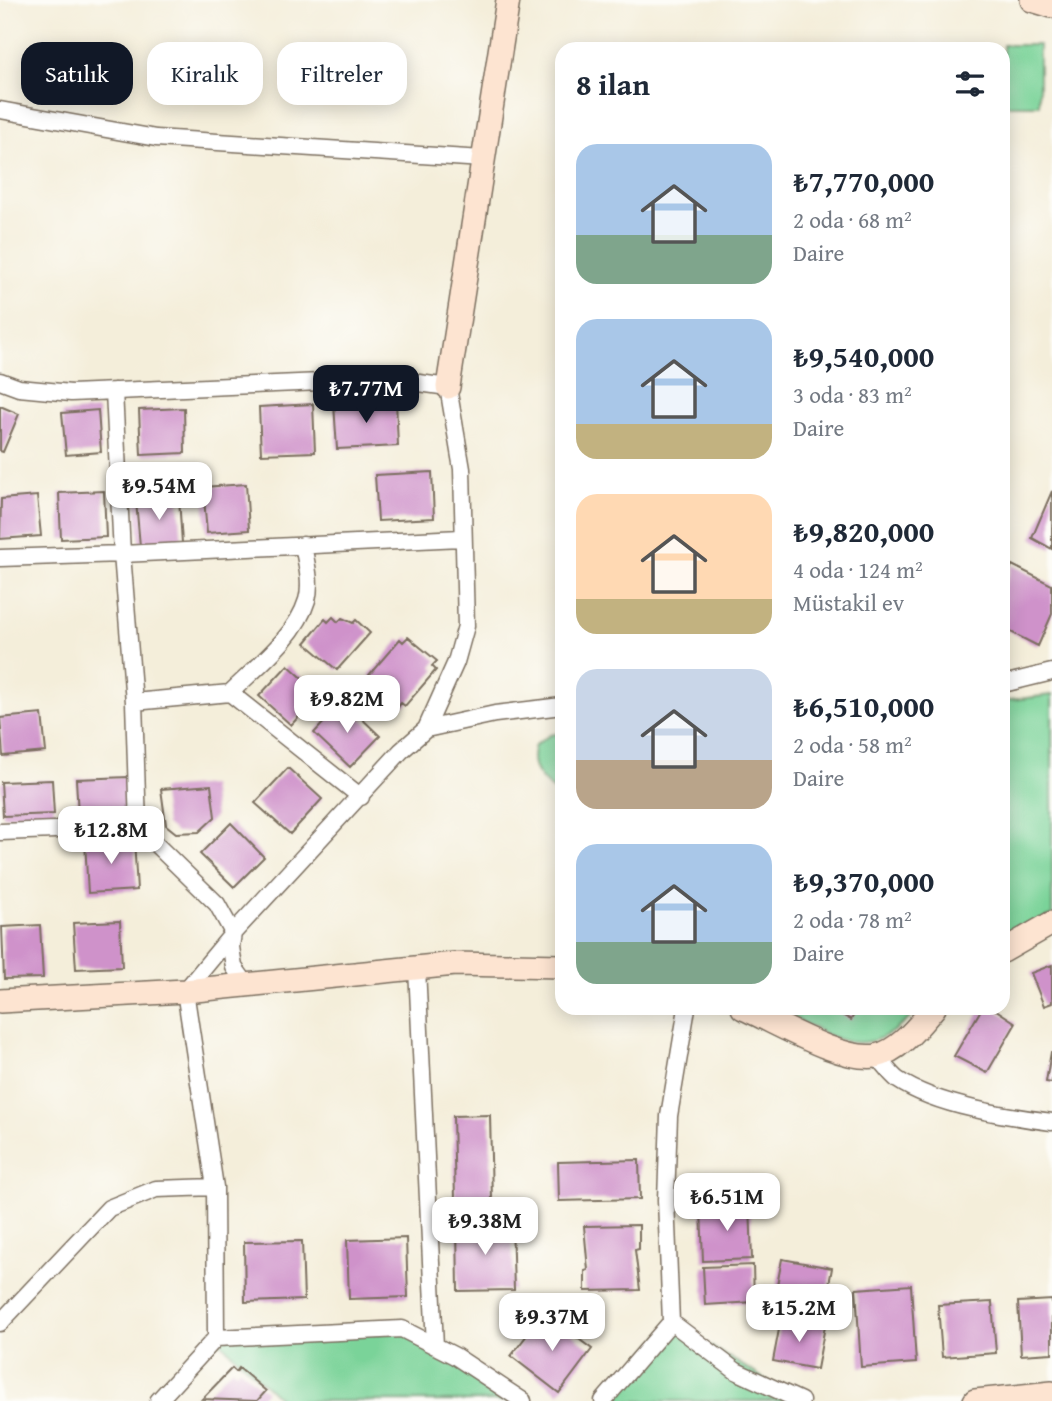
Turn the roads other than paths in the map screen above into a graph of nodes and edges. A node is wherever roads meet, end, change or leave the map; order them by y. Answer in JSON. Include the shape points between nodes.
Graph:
{"nodes":[{"id":1,"x":508,"y":0,"type":"edge"},
{"id":2,"x":1032,"y":0,"type":"edge"},
{"id":3,"x":1052,"y":6,"type":"edge"},
{"id":4,"x":0,"y":110,"type":"edge"},
{"id":5,"x":483,"y":159,"type":"junction"},
{"id":6,"x":0,"y":381,"type":"edge"},
{"id":7,"x":448,"y":387,"type":"junction"},
{"id":8,"x":114,"y":391,"type":"junction"},
{"id":9,"x":461,"y":538,"type":"junction"},
{"id":10,"x":303,"y":545,"type":"junction"},
{"id":11,"x":122,"y":554,"type":"junction"},
{"id":12,"x":0,"y":558,"type":"edge"},
{"id":13,"x":1052,"y":672,"type":"edge"},
{"id":14,"x":1010,"y":682,"type":"edge"},
{"id":15,"x":230,"y":693,"type":"junction"},
{"id":16,"x":134,"y":702,"type":"junction"},
{"id":17,"x":555,"y":707,"type":"edge"},
{"id":18,"x":426,"y":729,"type":"junction"},
{"id":19,"x":361,"y":797,"type":"junction"},
{"id":20,"x":138,"y":827,"type":"junction"},
{"id":21,"x":0,"y":832,"type":"edge"},
{"id":22,"x":1052,"y":923,"type":"edge"},
{"id":23,"x":233,"y":933,"type":"junction"},
{"id":24,"x":1010,"y":947,"type":"edge"},
{"id":25,"x":555,"y":966,"type":"edge"},
{"id":26,"x":417,"y":968,"type":"junction"},
{"id":27,"x":247,"y":985,"type":"junction"},
{"id":28,"x":185,"y":991,"type":"junction"},
{"id":29,"x":0,"y":1001,"type":"edge"},
{"id":30,"x":686,"y":1015,"type":"edge"},
{"id":31,"x":759,"y":1015,"type":"edge"},
{"id":32,"x":927,"y":1015,"type":"edge"},
{"id":33,"x":876,"y":1056,"type":"junction"},
{"id":34,"x":1052,"y":1122,"type":"edge"},
{"id":35,"x":215,"y":1187,"type":"junction"},
{"id":36,"x":671,"y":1322,"type":"junction"},
{"id":37,"x":0,"y":1323,"type":"edge"},
{"id":38,"x":216,"y":1338,"type":"junction"},
{"id":39,"x":435,"y":1346,"type":"junction"},
{"id":40,"x":1052,"y":1393,"type":"edge"},
{"id":41,"x":158,"y":1401,"type":"edge"},
{"id":42,"x":523,"y":1401,"type":"edge"},
{"id":43,"x":603,"y":1401,"type":"edge"},
{"id":44,"x":801,"y":1401,"type":"edge"},
{"id":45,"x":975,"y":1401,"type":"edge"}],
"edges":[{"from":1,"to":5,"type":"street"},
{"from":2,"to":3,"type":"street"},
{"from":4,"to":5,"type":"street","via":[[156,138]]},
{"from":5,"to":7,"type":"street"},
{"from":6,"to":8,"type":"street","via":[[32,389]]},
{"from":7,"to":8,"type":"street","via":[[390,379]]},
{"from":7,"to":9,"type":"street","via":[[461,469]]},
{"from":8,"to":11,"type":"street"},
{"from":9,"to":10,"type":"street"},
{"from":9,"to":18,"type":"street","via":[[466,626],[456,662]]},
{"from":10,"to":11,"type":"street"},
{"from":10,"to":15,"type":"street","via":[[308,598],[299,617]]},
{"from":11,"to":12,"type":"street"},
{"from":11,"to":16,"type":"street"},
{"from":13,"to":14,"type":"street"},
{"from":15,"to":16,"type":"street"},
{"from":15,"to":19,"type":"street"},
{"from":16,"to":20,"type":"street"},
{"from":17,"to":18,"type":"street"},
{"from":18,"to":19,"type":"street"},
{"from":19,"to":23,"type":"street"},
{"from":20,"to":21,"type":"street"},
{"from":20,"to":23,"type":"street","via":[[217,904]]},
{"from":22,"to":24,"type":"street"},
{"from":23,"to":27,"type":"street","via":[[231,958]]},
{"from":23,"to":28,"type":"street"},
{"from":25,"to":26,"type":"street"},
{"from":26,"to":27,"type":"street"},
{"from":26,"to":39,"type":"street"},
{"from":27,"to":28,"type":"street"},
{"from":28,"to":29,"type":"street"},
{"from":28,"to":35,"type":"street"},
{"from":30,"to":36,"type":"street","via":[[668,1116]]},
{"from":31,"to":33,"type":"street","via":[[833,1048]]},
{"from":32,"to":33,"type":"street","via":[[897,1046]]},
{"from":33,"to":34,"type":"street","via":[[898,1080],[944,1100],[999,1115]]},
{"from":35,"to":37,"type":"street","via":[[156,1189],[109,1208]]},
{"from":35,"to":38,"type":"street"},
{"from":36,"to":43,"type":"street"},
{"from":36,"to":44,"type":"street","via":[[736,1371]]},
{"from":38,"to":39,"type":"street","via":[[402,1329]]},
{"from":38,"to":41,"type":"street"},
{"from":39,"to":42,"type":"street"},
{"from":40,"to":45,"type":"street"}]}
